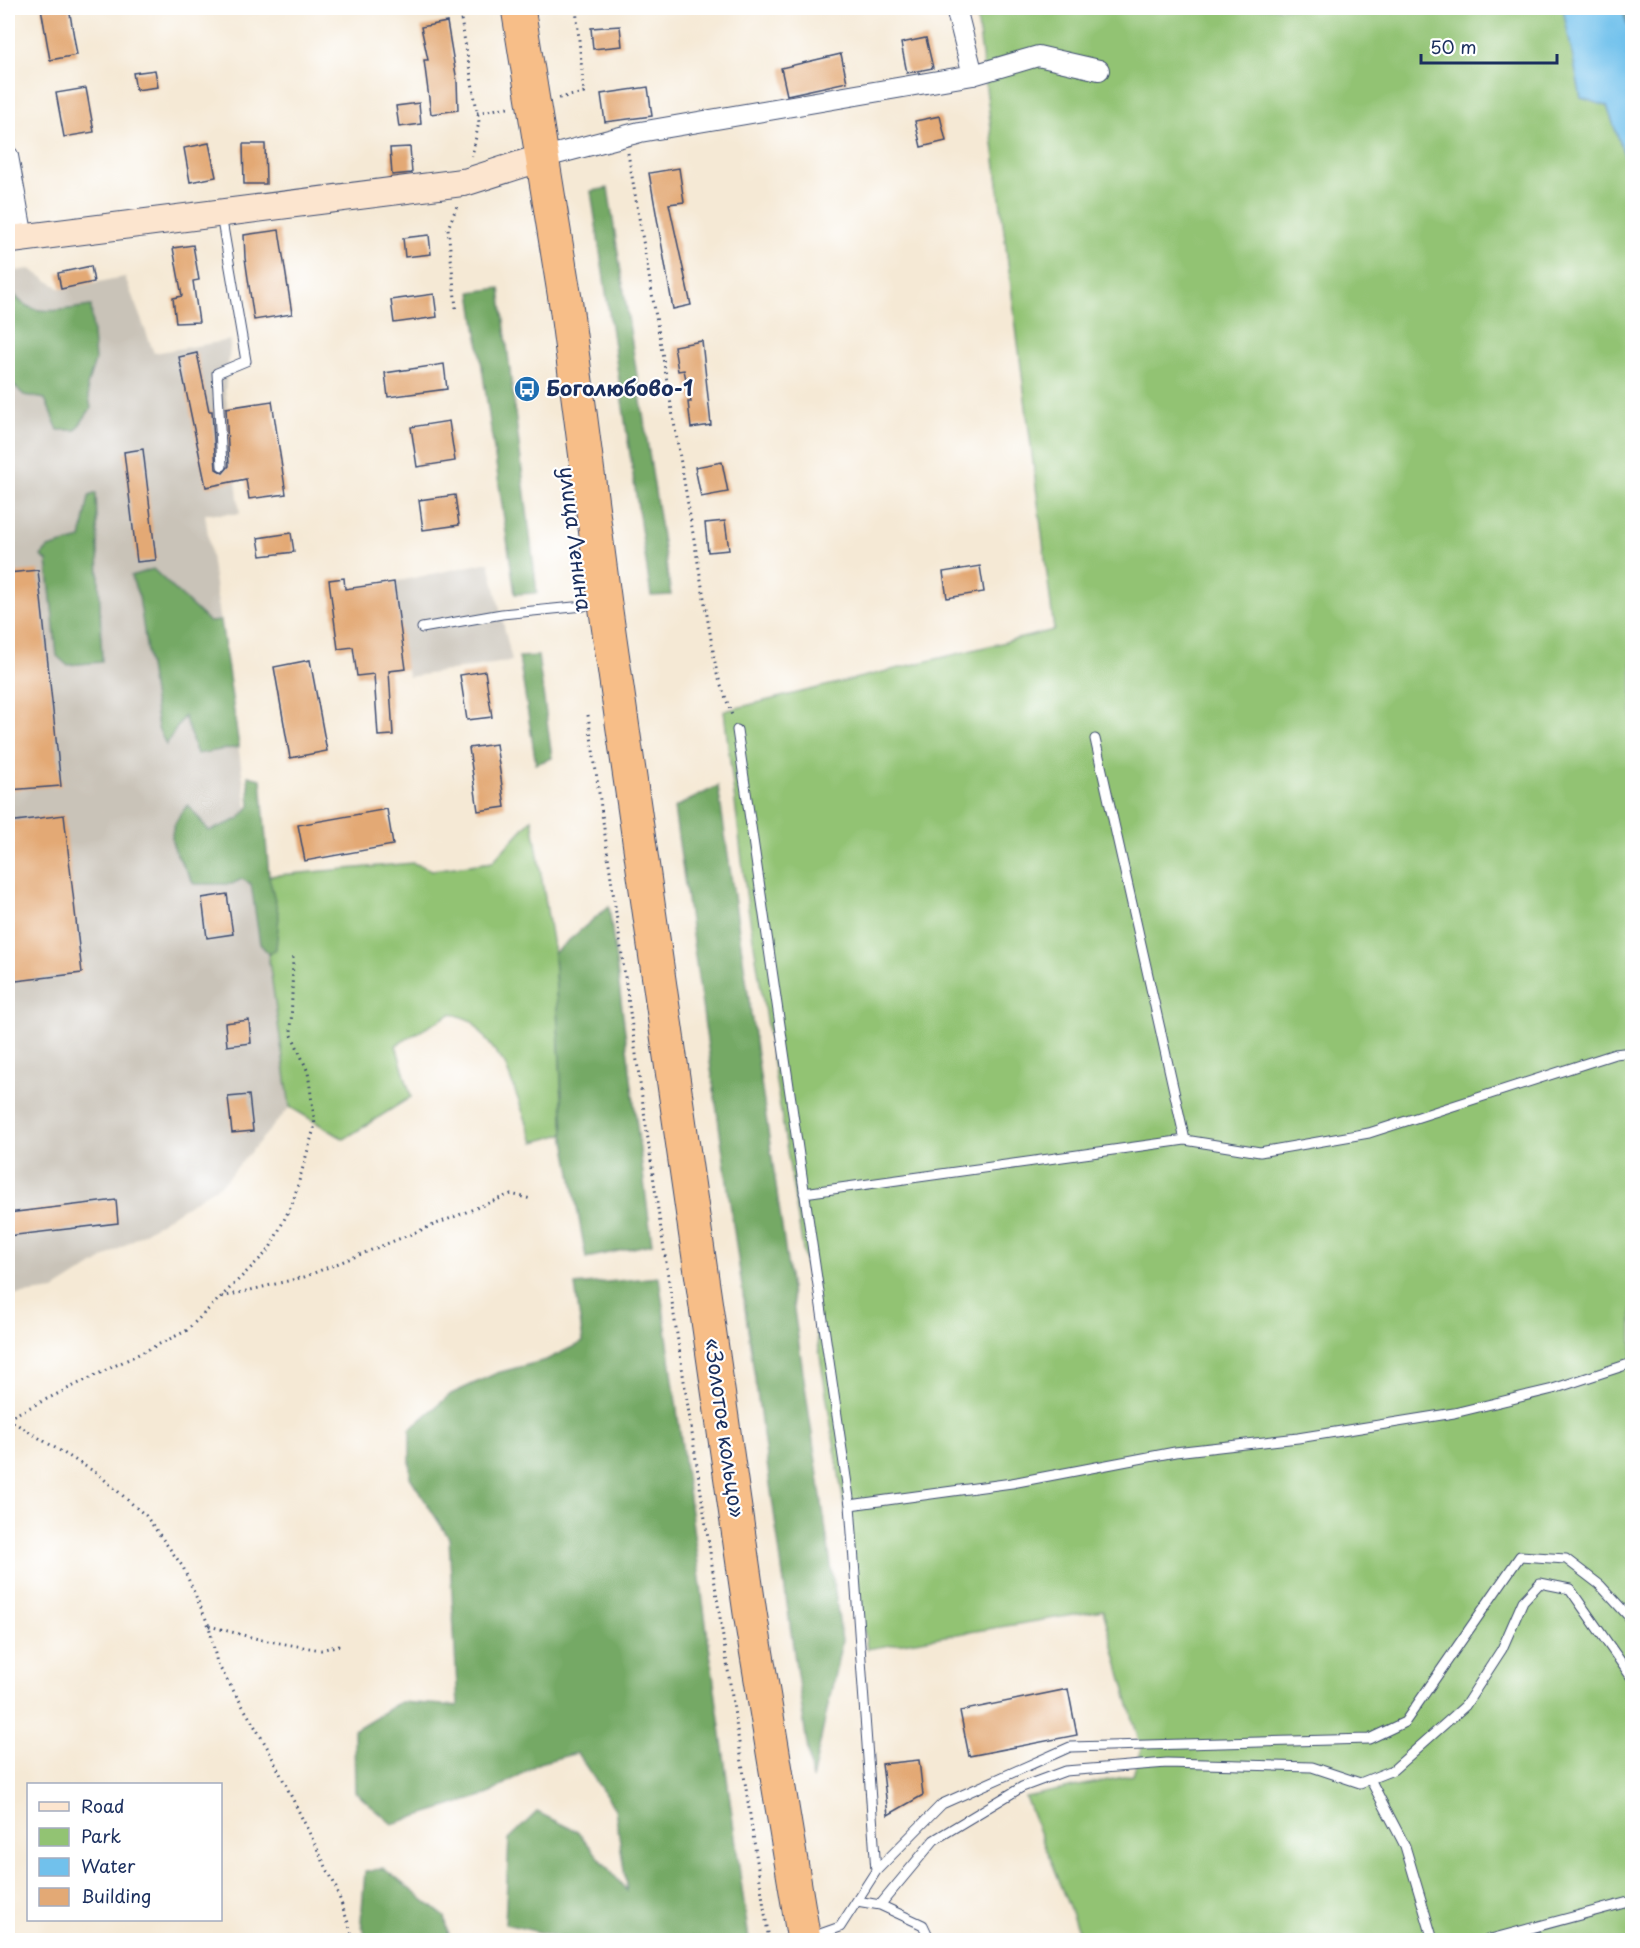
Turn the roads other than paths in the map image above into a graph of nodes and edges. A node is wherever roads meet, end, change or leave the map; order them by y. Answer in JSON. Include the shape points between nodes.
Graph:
{"nodes":[{"id":1,"x":518,"y":8,"type":"edge"},
{"id":2,"x":957,"y":8,"type":"edge"},
{"id":3,"x":1099,"y":70,"type":"dead end"},
{"id":4,"x":973,"y":75,"type":"junction"},
{"id":5,"x":8,"y":156,"type":"edge"},
{"id":6,"x":541,"y":158,"type":"junction"},
{"id":7,"x":220,"y":213,"type":"junction"},
{"id":8,"x":15,"y":239,"type":"edge"},
{"id":9,"x":222,"y":466,"type":"dead end"},
{"id":10,"x":584,"y":606,"type":"junction"},
{"id":11,"x":422,"y":628,"type":"dead end"},
{"id":12,"x":737,"y":730,"type":"road end"},
{"id":13,"x":1095,"y":739,"type":"dead end"},
{"id":14,"x":639,"y":916,"type":"junction"},
{"id":15,"x":1632,"y":1052,"type":"edge"},
{"id":16,"x":1185,"y":1140,"type":"junction"},
{"id":17,"x":804,"y":1193,"type":"junction"},
{"id":18,"x":1632,"y":1363,"type":"edge"},
{"id":19,"x":850,"y":1505,"type":"junction"},
{"id":20,"x":1632,"y":1620,"type":"edge"},
{"id":21,"x":1632,"y":1678,"type":"edge"},
{"id":22,"x":1370,"y":1779,"type":"junction"},
{"id":23,"x":876,"y":1871,"type":"junction"},
{"id":24,"x":857,"y":1900,"type":"junction"},
{"id":25,"x":1632,"y":1901,"type":"edge"},
{"id":26,"x":880,"y":1905,"type":"junction"},
{"id":27,"x":796,"y":1940,"type":"edge"},
{"id":28,"x":930,"y":1941,"type":"edge"},
{"id":29,"x":1433,"y":1941,"type":"edge"},
{"id":30,"x":1487,"y":1941,"type":"edge"}],
"edges":[{"from":1,"to":6,"type":"highway","name":"улица Ленина"},
{"from":2,"to":4,"type":"street"},
{"from":3,"to":4,"type":"street","via":[[1038,56]]},
{"from":4,"to":6,"type":"street","via":[[625,136]]},
{"from":5,"to":8,"type":"street"},
{"from":6,"to":7,"type":"street","via":[[466,182]]},
{"from":6,"to":10,"type":"highway","name":"улица Ленина","via":[[548,312]]},
{"from":6,"to":14,"type":"highway","name":"улица Ленина","via":[[566,305],[605,604]]},
{"from":7,"to":8,"type":"street"},
{"from":7,"to":9,"type":"lane","via":[[246,361],[217,373]]},
{"from":10,"to":11,"type":"lane","via":[[502,614]]},
{"from":10,"to":14,"type":"highway","name":"улица Ленина"},
{"from":12,"to":17,"type":"lane"},
{"from":13,"to":16,"type":"lane"},
{"from":14,"to":27,"type":"highway","name":"«Золотое кольцо»","via":[[750,1613]]},
{"from":15,"to":16,"type":"lane","via":[[1615,1054],[1369,1133],[1260,1152]]},
{"from":16,"to":17,"type":"lane"},
{"from":17,"to":19,"type":"lane"},
{"from":18,"to":19,"type":"lane","via":[[1553,1389],[1454,1413],[1298,1438],[1175,1452],[1012,1484]]},
{"from":19,"to":23,"type":"lane"},
{"from":20,"to":23,"type":"lane","via":[[1600,1585],[1566,1559],[1520,1556],[1404,1722],[1396,1726],[1369,1739],[1070,1747],[942,1804]]},
{"from":21,"to":22,"type":"lane","via":[[1570,1589],[1540,1583],[1523,1601],[1502,1649],[1465,1706],[1393,1770]]},
{"from":22,"to":26,"type":"lane","via":[[1360,1783],[1312,1767],[1258,1764],[1167,1763],[1065,1771],[1022,1786],[934,1840]]},
{"from":22,"to":29,"type":"lane","via":[[1405,1846]]},
{"from":23,"to":24,"type":"lane"},
{"from":24,"to":26,"type":"lane"},
{"from":24,"to":27,"type":"lane","via":[[840,1927]]},
{"from":25,"to":30,"type":"lane"},
{"from":26,"to":28,"type":"lane","via":[[923,1925]]}]}
